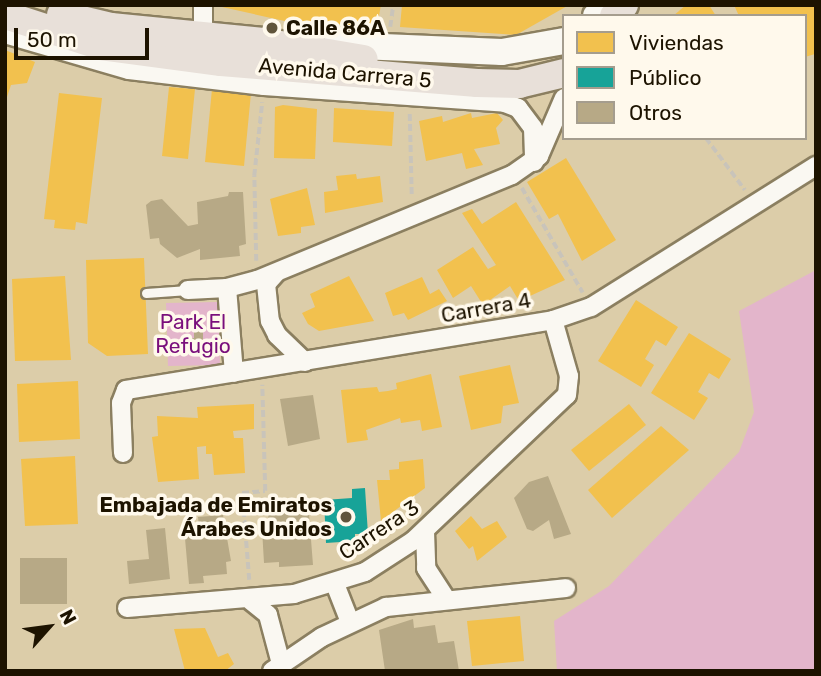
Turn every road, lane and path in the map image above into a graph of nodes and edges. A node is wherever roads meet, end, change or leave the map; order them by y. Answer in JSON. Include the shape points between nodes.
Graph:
{"nodes":[{"id":1,"x":32,"y":5,"type":"edge"},
{"id":2,"x":203,"y":5,"type":"edge"},
{"id":3,"x":393,"y":5,"type":"edge"},
{"id":4,"x":5,"y":15,"type":"edge"},
{"id":5,"x":5,"y":34,"type":"edge"},
{"id":6,"x":203,"y":36,"type":"junction"},
{"id":7,"x":388,"y":41,"type":"dead end"},
{"id":8,"x":562,"y":41,"type":"edge"},
{"id":9,"x":263,"y":42,"type":"junction"},
{"id":10,"x":562,"y":56,"type":"edge"},
{"id":11,"x":562,"y":74,"type":"edge"},
{"id":12,"x":264,"y":86,"type":"junction"},
{"id":13,"x":411,"y":97,"type":"junction"},
{"id":14,"x":562,"y":104,"type":"edge"},
{"id":15,"x":707,"y":140,"type":"edge"},
{"id":16,"x":534,"y":162,"type":"junction"},
{"id":17,"x":816,"y":166,"type":"edge"},
{"id":18,"x":512,"y":174,"type":"junction"},
{"id":19,"x":755,"y":204,"type":"junction"},
{"id":20,"x":414,"y":214,"type":"junction"},
{"id":21,"x":276,"y":273,"type":"junction"},
{"id":22,"x":257,"y":280,"type":"junction"},
{"id":23,"x":227,"y":288,"type":"junction"},
{"id":24,"x":188,"y":290,"type":"joint"},
{"id":25,"x":145,"y":293,"type":"dead end"},
{"id":26,"x":591,"y":307,"type":"junction"},
{"id":27,"x":553,"y":320,"type":"junction"},
{"id":28,"x":306,"y":362,"type":"junction"},
{"id":29,"x":262,"y":369,"type":"junction"},
{"id":30,"x":234,"y":373,"type":"junction"},
{"id":31,"x":123,"y":453,"type":"dead end"},
{"id":32,"x":425,"y":531,"type":"junction"},
{"id":33,"x":335,"y":584,"type":"junction"},
{"id":34,"x":566,"y":588,"type":"dead end"},
{"id":35,"x":447,"y":600,"type":"junction"},
{"id":36,"x":251,"y":601,"type":"junction"},
{"id":37,"x":127,"y":608,"type":"dead end"},
{"id":38,"x":350,"y":622,"type":"junction"},
{"id":39,"x":277,"y":667,"type":"edge"}],
"edges":[{"from":1,"to":6,"type":"main road","name":"Avenida Carrera 5","via":[[111,27]]},
{"from":2,"to":6,"type":"street"},
{"from":3,"to":7,"type":"path"},
{"from":4,"to":11,"type":"main road","name":"Avenida Carrera 5","via":[[101,46],[221,62],[477,83],[519,84]]},
{"from":5,"to":12,"type":"street","via":[[129,70]]},
{"from":6,"to":9,"type":"main road","name":"Avenida Carrera 5"},
{"from":8,"to":9,"type":"main road","name":"Avenida Carrera 5","via":[[502,52]]},
{"from":9,"to":10,"type":"main road","via":[[429,65],[517,67]]},
{"from":12,"to":13,"type":"street"},
{"from":12,"to":22,"type":"path","via":[[254,176]]},
{"from":13,"to":16,"type":"street","via":[[505,103],[518,108],[533,128]]},
{"from":13,"to":20,"type":"path","via":[[408,155]]},
{"from":14,"to":16,"type":"street"},
{"from":15,"to":19,"type":"path"},
{"from":16,"to":18,"type":"street"},
{"from":17,"to":19,"type":"street","name":"Carrera 4"},
{"from":18,"to":20,"type":"street"},
{"from":18,"to":26,"type":"path"},
{"from":19,"to":26,"type":"street","name":"Carrera 4"},
{"from":20,"to":21,"type":"street"},
{"from":21,"to":22,"type":"street"},
{"from":21,"to":28,"type":"street","via":[[266,284],[270,321],[287,347]]},
{"from":22,"to":23,"type":"street"},
{"from":23,"to":24,"type":"street"},
{"from":23,"to":30,"type":"street"},
{"from":24,"to":25,"type":"lane"},
{"from":26,"to":27,"type":"street","name":"Carrera 4"},
{"from":27,"to":28,"type":"street","name":"Carrera 4"},
{"from":27,"to":32,"type":"street","name":"Carrera 3","via":[[569,376],[567,395]]},
{"from":28,"to":29,"type":"street","name":"Carrera 4"},
{"from":29,"to":30,"type":"street","name":"Carrera 4"},
{"from":29,"to":36,"type":"path","via":[[265,491],[242,493]]},
{"from":30,"to":31,"type":"street","name":"Carrera 4","via":[[126,390],[121,403]]},
{"from":32,"to":33,"type":"street","name":"Carrera 3","via":[[365,572]]},
{"from":32,"to":35,"type":"street","via":[[426,568]]},
{"from":33,"to":36,"type":"street","name":"Carrera 3"},
{"from":33,"to":38,"type":"street"},
{"from":34,"to":35,"type":"street"},
{"from":35,"to":38,"type":"street","via":[[386,607]]},
{"from":36,"to":37,"type":"street","name":"Carrera 3"},
{"from":36,"to":39,"type":"street","via":[[268,615]]},
{"from":38,"to":39,"type":"street"}]}
